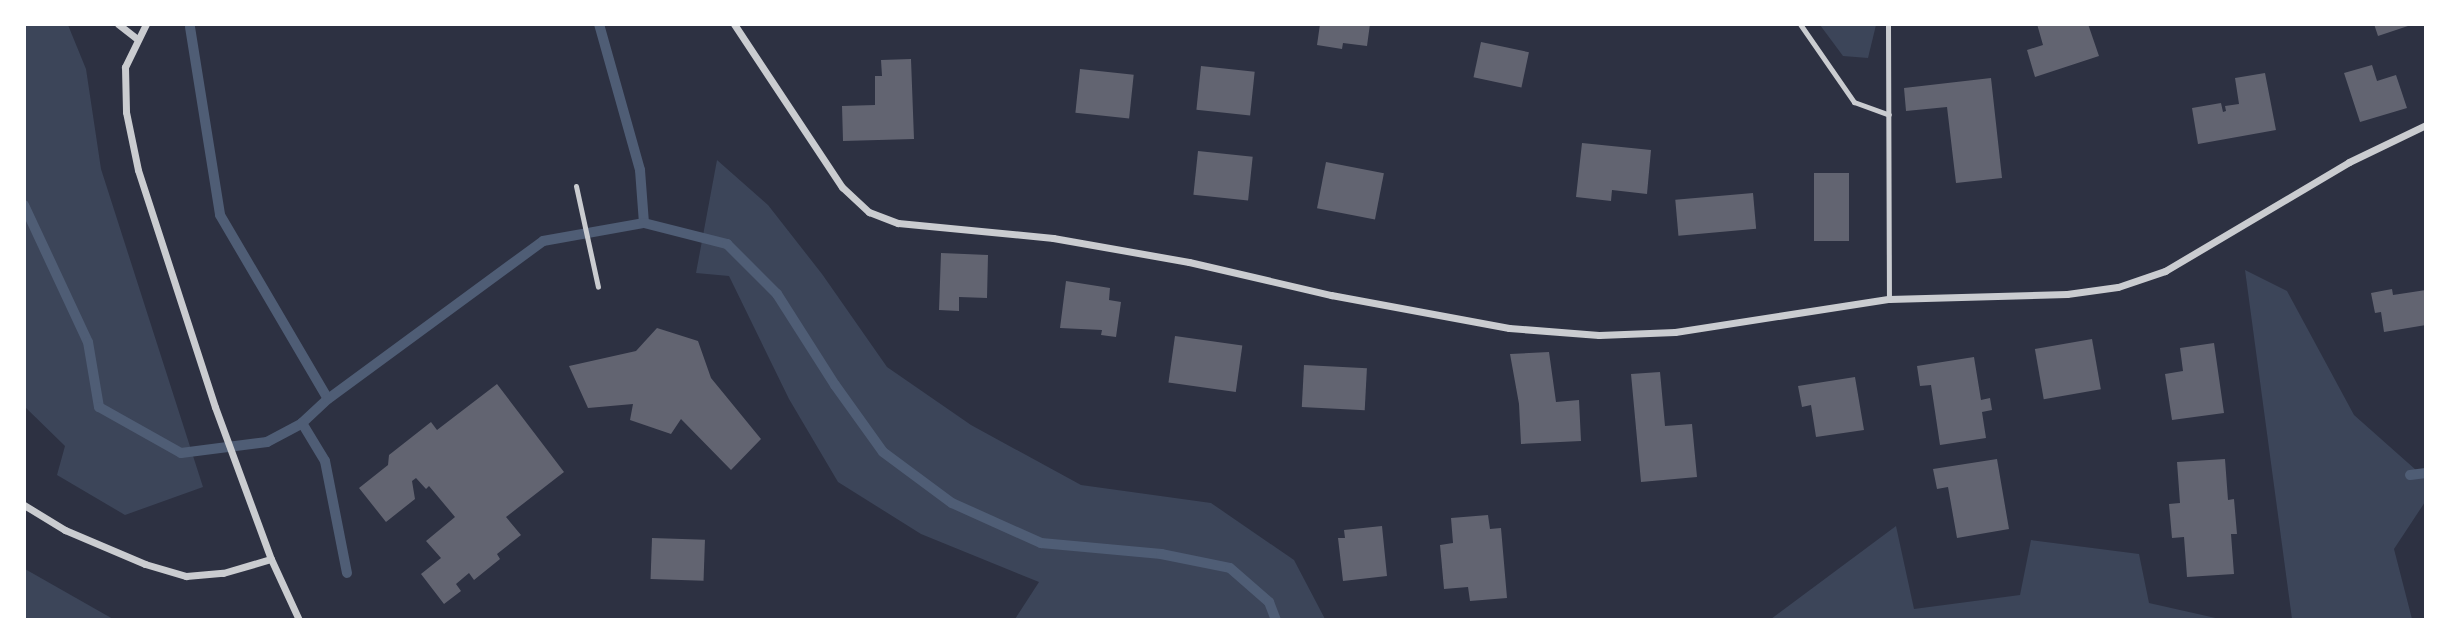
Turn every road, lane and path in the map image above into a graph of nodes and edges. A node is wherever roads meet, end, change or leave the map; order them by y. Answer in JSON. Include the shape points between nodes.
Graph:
{"nodes":[{"id":1,"x":118,"y":24,"type":"edge"},
{"id":2,"x":146,"y":24,"type":"edge"},
{"id":3,"x":734,"y":24,"type":"edge"},
{"id":4,"x":1800,"y":24,"type":"edge"},
{"id":5,"x":1888,"y":24,"type":"edge"},
{"id":6,"x":137,"y":39,"type":"junction"},
{"id":7,"x":1889,"y":115,"type":"junction"},
{"id":8,"x":2426,"y":125,"type":"edge"},
{"id":9,"x":580,"y":210,"type":"dead end"},
{"id":10,"x":598,"y":287,"type":"dead end"},
{"id":11,"x":1889,"y":299,"type":"junction"},
{"id":12,"x":24,"y":505,"type":"edge"},
{"id":13,"x":271,"y":559,"type":"junction"},
{"id":14,"x":299,"y":620,"type":"edge"}],
"edges":[{"from":1,"to":6,"type":"street"},
{"from":2,"to":6,"type":"street"},
{"from":3,"to":11,"type":"street","via":[[842,187],[869,212],[898,223],[1053,239],[1189,262],[1331,295],[1509,328],[1675,332]]},
{"from":4,"to":7,"type":"lane","via":[[1854,102]]},
{"from":5,"to":7,"type":"lane"},
{"from":6,"to":13,"type":"street","via":[[125,67],[126,112],[138,170],[215,407]]},
{"from":7,"to":11,"type":"lane"},
{"from":8,"to":11,"type":"street","via":[[2350,162],[2165,271],[2129,283],[2067,294]]},
{"from":9,"to":10,"type":"lane","via":[[576,186]]},
{"from":12,"to":13,"type":"street","via":[[65,530],[186,576],[223,573]]},
{"from":13,"to":14,"type":"street"}]}
